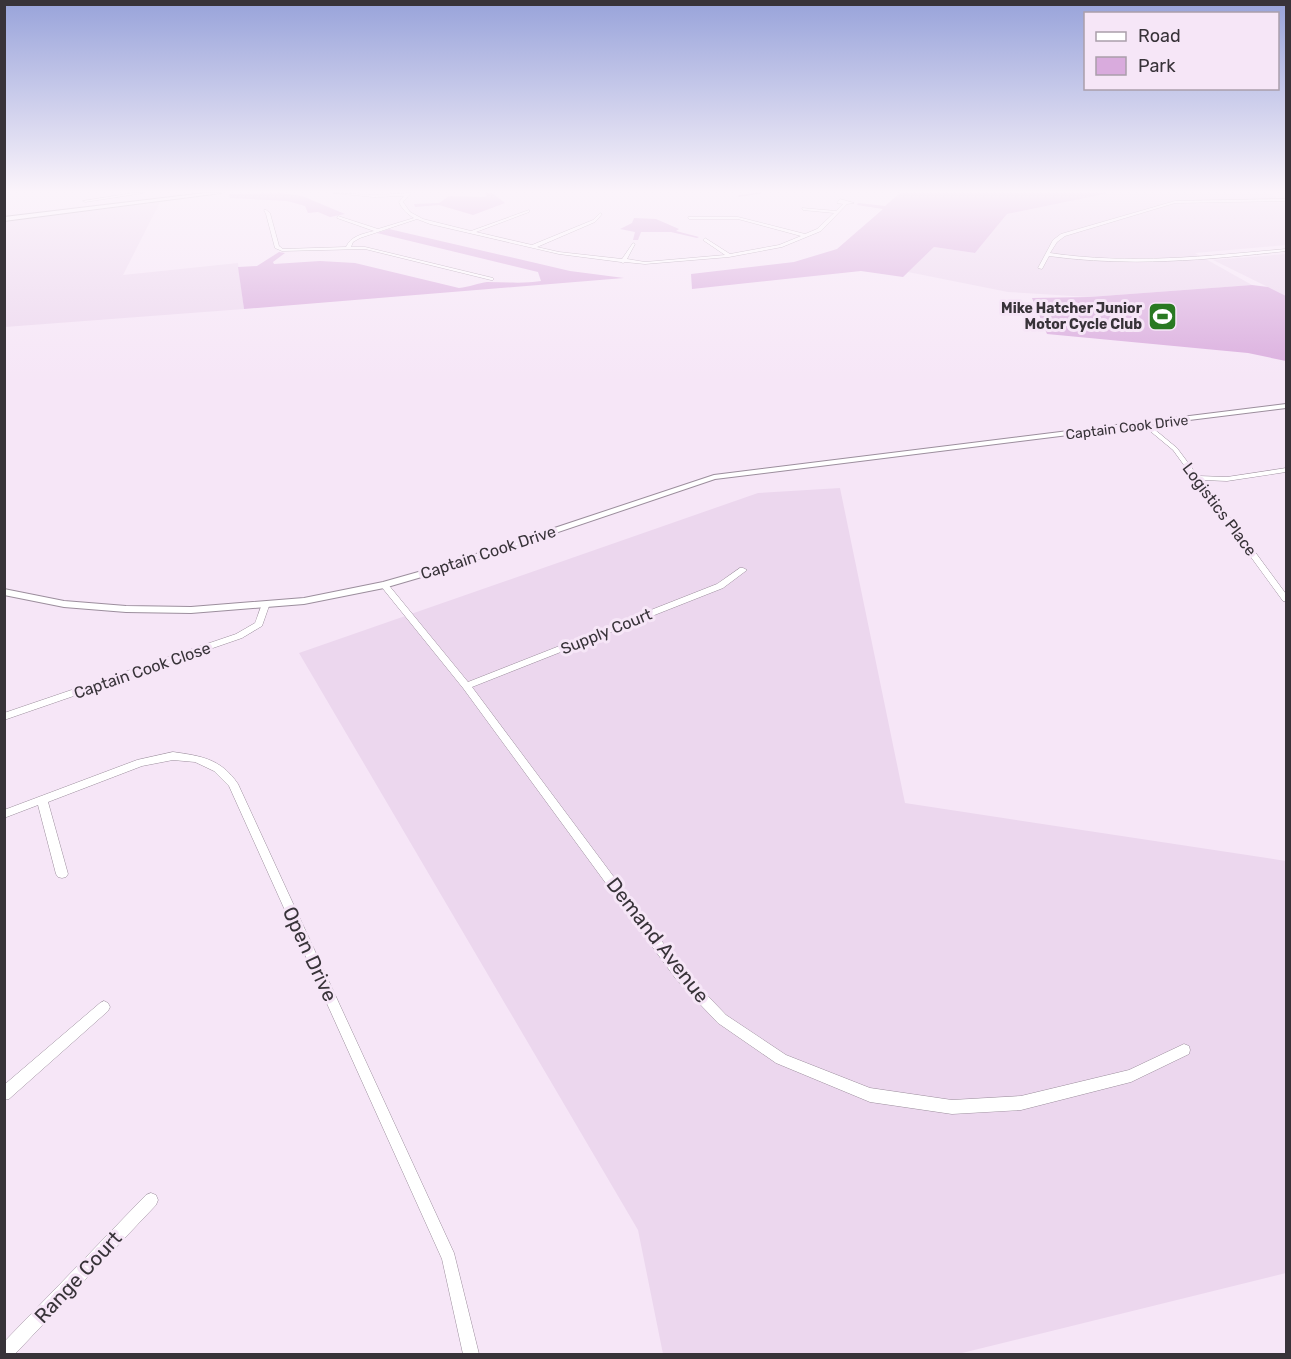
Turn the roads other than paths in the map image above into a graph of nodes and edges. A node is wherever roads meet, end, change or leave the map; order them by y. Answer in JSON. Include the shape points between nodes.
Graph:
{"nodes":[{"id":1,"x":403,"y":256,"type":"edge"},
{"id":2,"x":578,"y":256,"type":"edge"},
{"id":3,"x":626,"y":256,"type":"edge"},
{"id":4,"x":725,"y":256,"type":"edge"},
{"id":5,"x":1046,"y":256,"type":"edge"},
{"id":6,"x":1062,"y":256,"type":"edge"},
{"id":7,"x":1214,"y":256,"type":"edge"},
{"id":8,"x":623,"y":262,"type":"junction"},
{"id":9,"x":1040,"y":268,"type":"dead end"},
{"id":10,"x":491,"y":279,"type":"dead end"},
{"id":11,"x":1287,"y":408,"type":"edge"},
{"id":12,"x":1149,"y":427,"type":"junction"},
{"id":13,"x":1287,"y":470,"type":"edge"},
{"id":14,"x":1198,"y":478,"type":"junction"},
{"id":15,"x":743,"y":570,"type":"dead end"},
{"id":16,"x":384,"y":585,"type":"junction"},
{"id":17,"x":4,"y":592,"type":"edge"},
{"id":18,"x":1287,"y":599,"type":"edge"},
{"id":19,"x":265,"y":606,"type":"junction"},
{"id":20,"x":466,"y":686,"type":"junction"},
{"id":21,"x":4,"y":717,"type":"edge"},
{"id":22,"x":42,"y":800,"type":"junction"},
{"id":23,"x":4,"y":814,"type":"edge"},
{"id":24,"x":62,"y":874,"type":"dead end"},
{"id":25,"x":104,"y":1007,"type":"dead end"},
{"id":26,"x":1184,"y":1050,"type":"dead end"},
{"id":27,"x":4,"y":1094,"type":"edge"},
{"id":28,"x":151,"y":1200,"type":"dead end"},
{"id":29,"x":4,"y":1354,"type":"edge"},
{"id":30,"x":471,"y":1354,"type":"edge"}],
"edges":[{"from":1,"to":10,"type":"street"},
{"from":2,"to":8,"type":"street"},
{"from":3,"to":8,"type":"street"},
{"from":4,"to":8,"type":"street"},
{"from":5,"to":9,"type":"street"},
{"from":6,"to":7,"type":"street","via":[[1139,263]]},
{"from":11,"to":12,"type":"street","name":"Captain Cook Drive"},
{"from":12,"to":14,"type":"street","name":"Logistics Place","via":[[1169,443]]},
{"from":12,"to":16,"type":"street","name":"Captain Cook Drive","via":[[714,477]]},
{"from":13,"to":14,"type":"street","via":[[1227,479]]},
{"from":14,"to":18,"type":"street","name":"Logistics Place"},
{"from":15,"to":20,"type":"street","name":"Supply Court","via":[[720,586]]},
{"from":16,"to":19,"type":"street","name":"Captain Cook Drive"},
{"from":16,"to":20,"type":"street","name":"Demand Avenue"},
{"from":17,"to":19,"type":"street","name":"Captain Cook Drive","via":[[126,609]]},
{"from":19,"to":21,"type":"street","name":"Captain Cook Close","via":[[260,624],[239,636]]},
{"from":20,"to":26,"type":"street","name":"Demand Avenue","via":[[680,975],[722,1019],[781,1059],[870,1095],[952,1107],[1021,1103],[1120,1079]]},
{"from":22,"to":23,"type":"street","name":"Open Drive"},
{"from":22,"to":24,"type":"street"},
{"from":22,"to":30,"type":"street","name":"Open Drive","via":[[173,756],[197,759],[218,768],[233,784],[449,1258]]},
{"from":25,"to":27,"type":"street"},
{"from":28,"to":29,"type":"street","name":"Range Court"}]}
